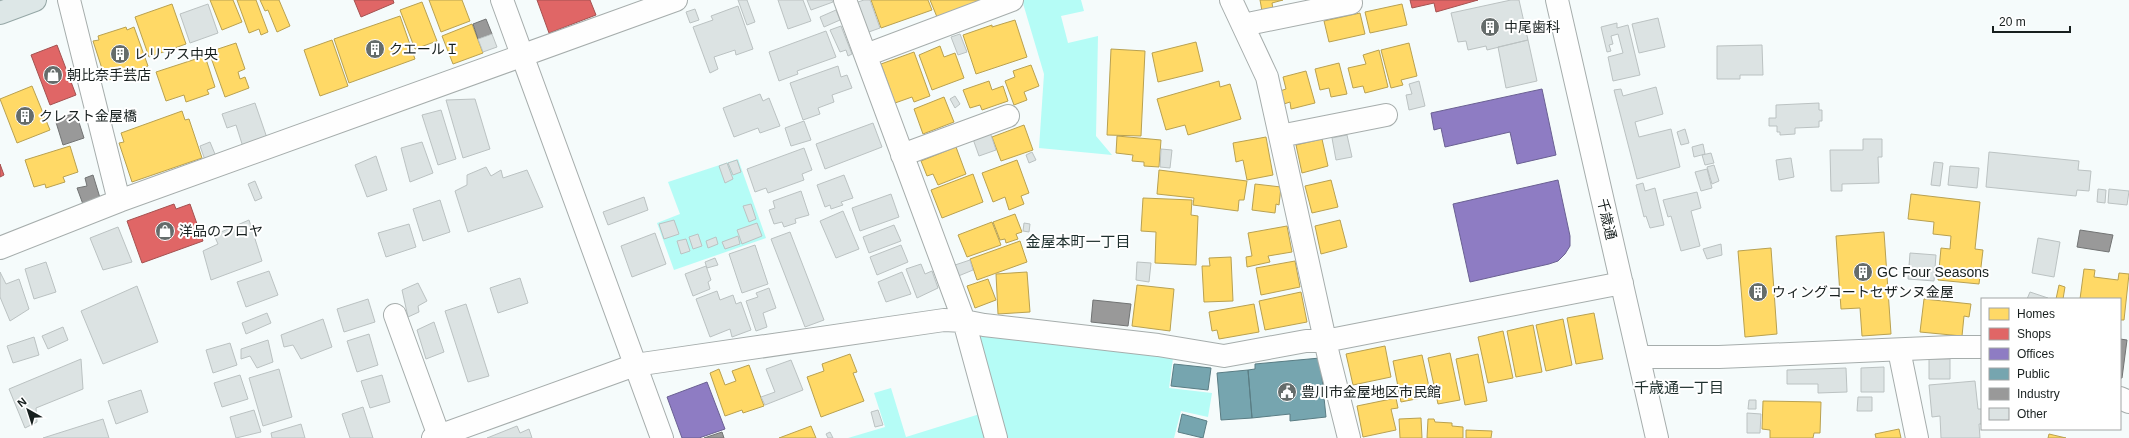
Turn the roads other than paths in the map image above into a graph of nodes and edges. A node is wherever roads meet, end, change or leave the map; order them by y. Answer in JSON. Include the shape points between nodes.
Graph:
{"nodes":[{"id":1,"x":35,"y":0,"type":"edge"},
{"id":2,"x":69,"y":0,"type":"edge"},
{"id":3,"x":502,"y":0,"type":"edge"},
{"id":4,"x":676,"y":0,"type":"edge"},
{"id":5,"x":845,"y":0,"type":"edge"},
{"id":6,"x":1012,"y":0,"type":"edge"},
{"id":7,"x":1230,"y":0,"type":"edge"},
{"id":8,"x":1557,"y":0,"type":"edge"},
{"id":9,"x":1351,"y":3,"type":"dead end"},
{"id":10,"x":0,"y":13,"type":"edge"},
{"id":11,"x":1243,"y":25,"type":"junction"},
{"id":12,"x":866,"y":55,"type":"junction"},
{"id":13,"x":523,"y":56,"type":"junction"},
{"id":14,"x":1386,"y":115,"type":"dead end"},
{"id":15,"x":1008,"y":116,"type":"dead end"},
{"id":16,"x":1280,"y":136,"type":"junction"},
{"id":17,"x":902,"y":155,"type":"junction"},
{"id":18,"x":119,"y":201,"type":"junction"},
{"id":19,"x":0,"y":248,"type":"edge"},
{"id":20,"x":1622,"y":283,"type":"junction"},
{"id":21,"x":395,"y":315,"type":"dead end"},
{"id":22,"x":964,"y":321,"type":"junction"},
{"id":23,"x":1325,"y":340,"type":"junction"},
{"id":24,"x":1981,"y":347,"type":"edge"},
{"id":25,"x":1899,"y":350,"type":"junction"},
{"id":26,"x":1639,"y":357,"type":"junction"},
{"id":27,"x":635,"y":365,"type":"junction"},
{"id":28,"x":436,"y":437,"type":"edge"},
{"id":29,"x":662,"y":438,"type":"edge"},
{"id":30,"x":996,"y":438,"type":"edge"},
{"id":31,"x":1349,"y":438,"type":"edge"},
{"id":32,"x":1657,"y":438,"type":"edge"},
{"id":33,"x":1917,"y":438,"type":"edge"}],
"edges":[{"from":1,"to":10,"type":"main road"},
{"from":2,"to":18,"type":"street"},
{"from":3,"to":13,"type":"street"},
{"from":4,"to":13,"type":"street"},
{"from":5,"to":12,"type":"street"},
{"from":6,"to":12,"type":"street"},
{"from":7,"to":11,"type":"street"},
{"from":8,"to":20,"type":"street","name":"千歳通"},
{"from":9,"to":11,"type":"street"},
{"from":11,"to":16,"type":"street","via":[[1267,77]]},
{"from":12,"to":17,"type":"street"},
{"from":13,"to":18,"type":"street"},
{"from":13,"to":27,"type":"street"},
{"from":14,"to":16,"type":"street"},
{"from":15,"to":17,"type":"street"},
{"from":16,"to":23,"type":"street"},
{"from":17,"to":22,"type":"street"},
{"from":18,"to":19,"type":"street"},
{"from":20,"to":23,"type":"street"},
{"from":20,"to":26,"type":"street","name":"千歳通"},
{"from":21,"to":28,"type":"street"},
{"from":22,"to":23,"type":"street","via":[[1158,344],[1224,356]]},
{"from":22,"to":27,"type":"street","via":[[944,320]]},
{"from":22,"to":30,"type":"street"},
{"from":23,"to":31,"type":"street"},
{"from":24,"to":25,"type":"street"},
{"from":25,"to":26,"type":"street","via":[[1719,357]]},
{"from":25,"to":33,"type":"street"},
{"from":26,"to":32,"type":"street","name":"千歳通"},
{"from":27,"to":28,"type":"street"},
{"from":27,"to":29,"type":"street"}]}
